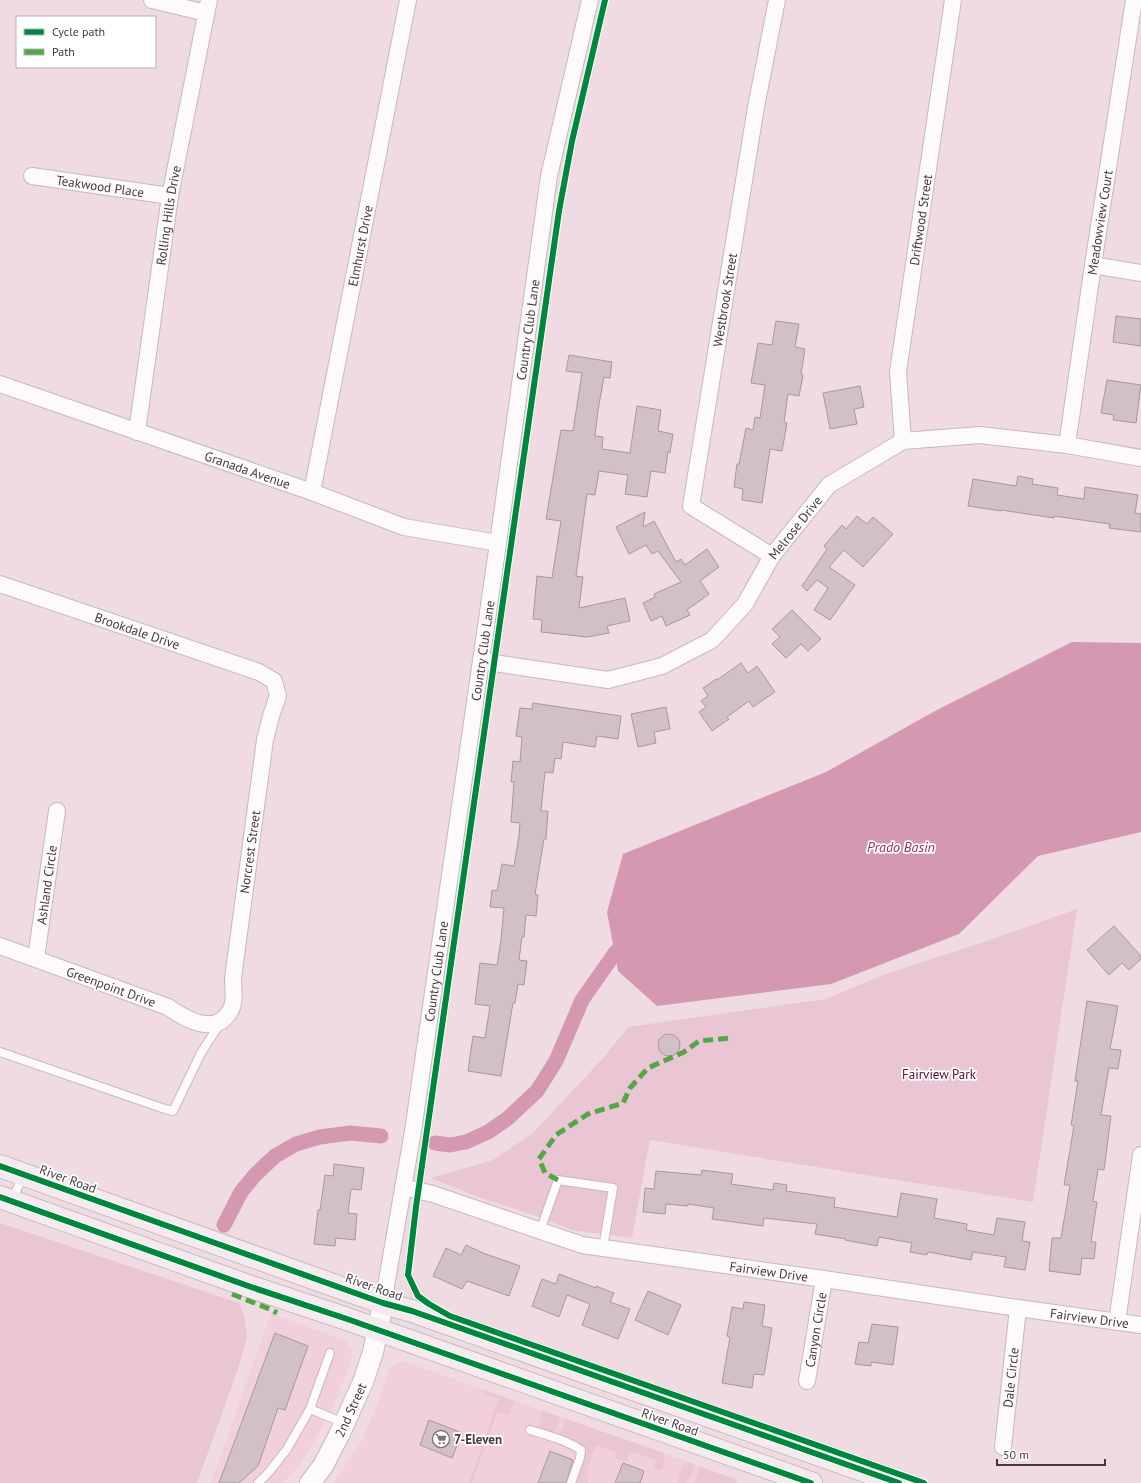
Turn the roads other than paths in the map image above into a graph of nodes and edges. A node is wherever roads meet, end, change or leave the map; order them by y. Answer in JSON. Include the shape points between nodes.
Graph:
{"nodes":[{"id":1,"x":152,"y":0,"type":"edge"},
{"id":2,"x":408,"y":0,"type":"edge"},
{"id":3,"x":590,"y":0,"type":"edge"},
{"id":4,"x":778,"y":0,"type":"edge"},
{"id":5,"x":953,"y":0,"type":"edge"},
{"id":6,"x":1134,"y":0,"type":"edge"},
{"id":7,"x":208,"y":6,"type":"edge"},
{"id":8,"x":32,"y":176,"type":"dead end"},
{"id":9,"x":170,"y":196,"type":"junction"},
{"id":10,"x":1093,"y":265,"type":"junction"},
{"id":11,"x":1141,"y":273,"type":"edge"},
{"id":12,"x":0,"y":384,"type":"edge"},
{"id":13,"x":137,"y":432,"type":"junction"},
{"id":14,"x":903,"y":441,"type":"junction"},
{"id":15,"x":1067,"y":445,"type":"junction"},
{"id":16,"x":1141,"y":458,"type":"edge"},
{"id":17,"x":312,"y":492,"type":"junction"},
{"id":18,"x":498,"y":543,"type":"junction"},
{"id":19,"x":772,"y":556,"type":"junction"},
{"id":20,"x":0,"y":584,"type":"edge"},
{"id":21,"x":481,"y":660,"type":"junction"},
{"id":22,"x":274,"y":681,"type":"joint"},
{"id":23,"x":57,"y":811,"type":"dead end"},
{"id":24,"x":0,"y":946,"type":"edge"},
{"id":25,"x":36,"y":958,"type":"junction"},
{"id":26,"x":222,"y":1022,"type":"junction"},
{"id":27,"x":0,"y":1052,"type":"edge"},
{"id":28,"x":1141,"y":1155,"type":"edge"},
{"id":29,"x":0,"y":1166,"type":"edge"},
{"id":30,"x":23,"y":1174,"type":"junction"},
{"id":31,"x":404,"y":1187,"type":"junction"},
{"id":32,"x":6,"y":1199,"type":"edge"},
{"id":33,"x":540,"y":1231,"type":"junction"},
{"id":34,"x":603,"y":1248,"type":"junction"},
{"id":35,"x":824,"y":1278,"type":"junction"},
{"id":36,"x":383,"y":1302,"type":"junction"},
{"id":37,"x":1018,"y":1308,"type":"junction"},
{"id":38,"x":1117,"y":1322,"type":"junction"},
{"id":39,"x":1141,"y":1325,"type":"edge"},
{"id":40,"x":377,"y":1330,"type":"junction"},
{"id":41,"x":330,"y":1353,"type":"dead end"},
{"id":42,"x":807,"y":1381,"type":"dead end"},
{"id":43,"x":310,"y":1409,"type":"junction"},
{"id":44,"x":344,"y":1423,"type":"junction"},
{"id":45,"x":530,"y":1430,"type":"dead end"},
{"id":46,"x":1003,"y":1447,"type":"dead end"},
{"id":47,"x":258,"y":1483,"type":"edge"},
{"id":48,"x":310,"y":1483,"type":"edge"},
{"id":49,"x":572,"y":1483,"type":"edge"},
{"id":50,"x":812,"y":1483,"type":"edge"},
{"id":51,"x":899,"y":1483,"type":"edge"}],
"edges":[{"from":1,"to":7,"type":"street"},
{"from":2,"to":17,"type":"street","name":"Elmhurst Drive"},
{"from":3,"to":18,"type":"street","name":"Country Club Lane","via":[[549,176]]},
{"from":4,"to":19,"type":"street","name":"Westbrook Street","via":[[756,107],[691,506]]},
{"from":5,"to":14,"type":"street","name":"Driftwood Street","via":[[898,372]]},
{"from":6,"to":10,"type":"street","name":"Meadowview Court"},
{"from":7,"to":9,"type":"street","name":"Rolling Hills Drive"},
{"from":8,"to":9,"type":"street","name":"Teakwood Place"},
{"from":9,"to":13,"type":"street","name":"Rolling Hills Drive"},
{"from":10,"to":11,"type":"street"},
{"from":10,"to":15,"type":"street","name":"Meadowview Court"},
{"from":12,"to":13,"type":"street","name":"Granada Avenue"},
{"from":13,"to":17,"type":"street","name":"Granada Avenue"},
{"from":14,"to":15,"type":"street","name":"Melrose Drive","via":[[980,435]]},
{"from":14,"to":19,"type":"street","name":"Melrose Drive","via":[[829,485]]},
{"from":15,"to":16,"type":"street","name":"Melrose Drive"},
{"from":17,"to":18,"type":"street","name":"Granada Avenue","via":[[404,527]]},
{"from":18,"to":21,"type":"street","name":"Country Club Lane"},
{"from":19,"to":21,"type":"street","name":"Melrose Drive","via":[[745,604],[712,640],[662,666],[608,680]]},
{"from":20,"to":22,"type":"street","name":"Brookdale Drive","via":[[259,672]]},
{"from":21,"to":31,"type":"street","name":"Country Club Lane"},
{"from":22,"to":26,"type":"street","name":"Norcrest Street","via":[[278,696],[265,740],[233,978],[234,999],[230,1011]]},
{"from":23,"to":25,"type":"street","name":"Ashland Circle"},
{"from":24,"to":25,"type":"street","name":"Greenpoint Drive"},
{"from":25,"to":26,"type":"street","name":"Greenpoint Drive","via":[[168,1008],[195,1023]]},
{"from":26,"to":27,"type":"lane","via":[[201,1053],[173,1111]]},
{"from":28,"to":38,"type":"street"},
{"from":29,"to":30,"type":"main road","name":"River Road"},
{"from":30,"to":32,"type":"lane"},
{"from":30,"to":36,"type":"main road","name":"River Road"},
{"from":31,"to":33,"type":"street","name":"Fairview Drive","via":[[433,1194]]},
{"from":31,"to":36,"type":"street","name":"Country Club Lane"},
{"from":32,"to":40,"type":"main road","name":"River Road"},
{"from":33,"to":34,"type":"street","name":"Fairview Drive","via":[[582,1245]]},
{"from":33,"to":34,"type":"lane","via":[[558,1180],[613,1188]]},
{"from":34,"to":35,"type":"street","name":"Fairview Drive"},
{"from":35,"to":37,"type":"street","name":"Fairview Drive"},
{"from":35,"to":42,"type":"street","name":"Canyon Circle"},
{"from":36,"to":40,"type":"street","name":"2nd Street"},
{"from":36,"to":51,"type":"main road","name":"River Road"},
{"from":37,"to":38,"type":"street","name":"Fairview Drive"},
{"from":37,"to":46,"type":"street","name":"Dale Circle"},
{"from":38,"to":39,"type":"street","name":"Fairview Drive"},
{"from":40,"to":44,"type":"street","name":"2nd Street","via":[[363,1382]]},
{"from":40,"to":50,"type":"main road","name":"River Road"},
{"from":41,"to":43,"type":"lane"},
{"from":43,"to":44,"type":"lane"},
{"from":43,"to":47,"type":"lane","via":[[287,1449]]},
{"from":44,"to":48,"type":"street","name":"2nd Street","via":[[323,1466]]},
{"from":45,"to":49,"type":"lane","via":[[562,1440],[580,1450]]}]}
